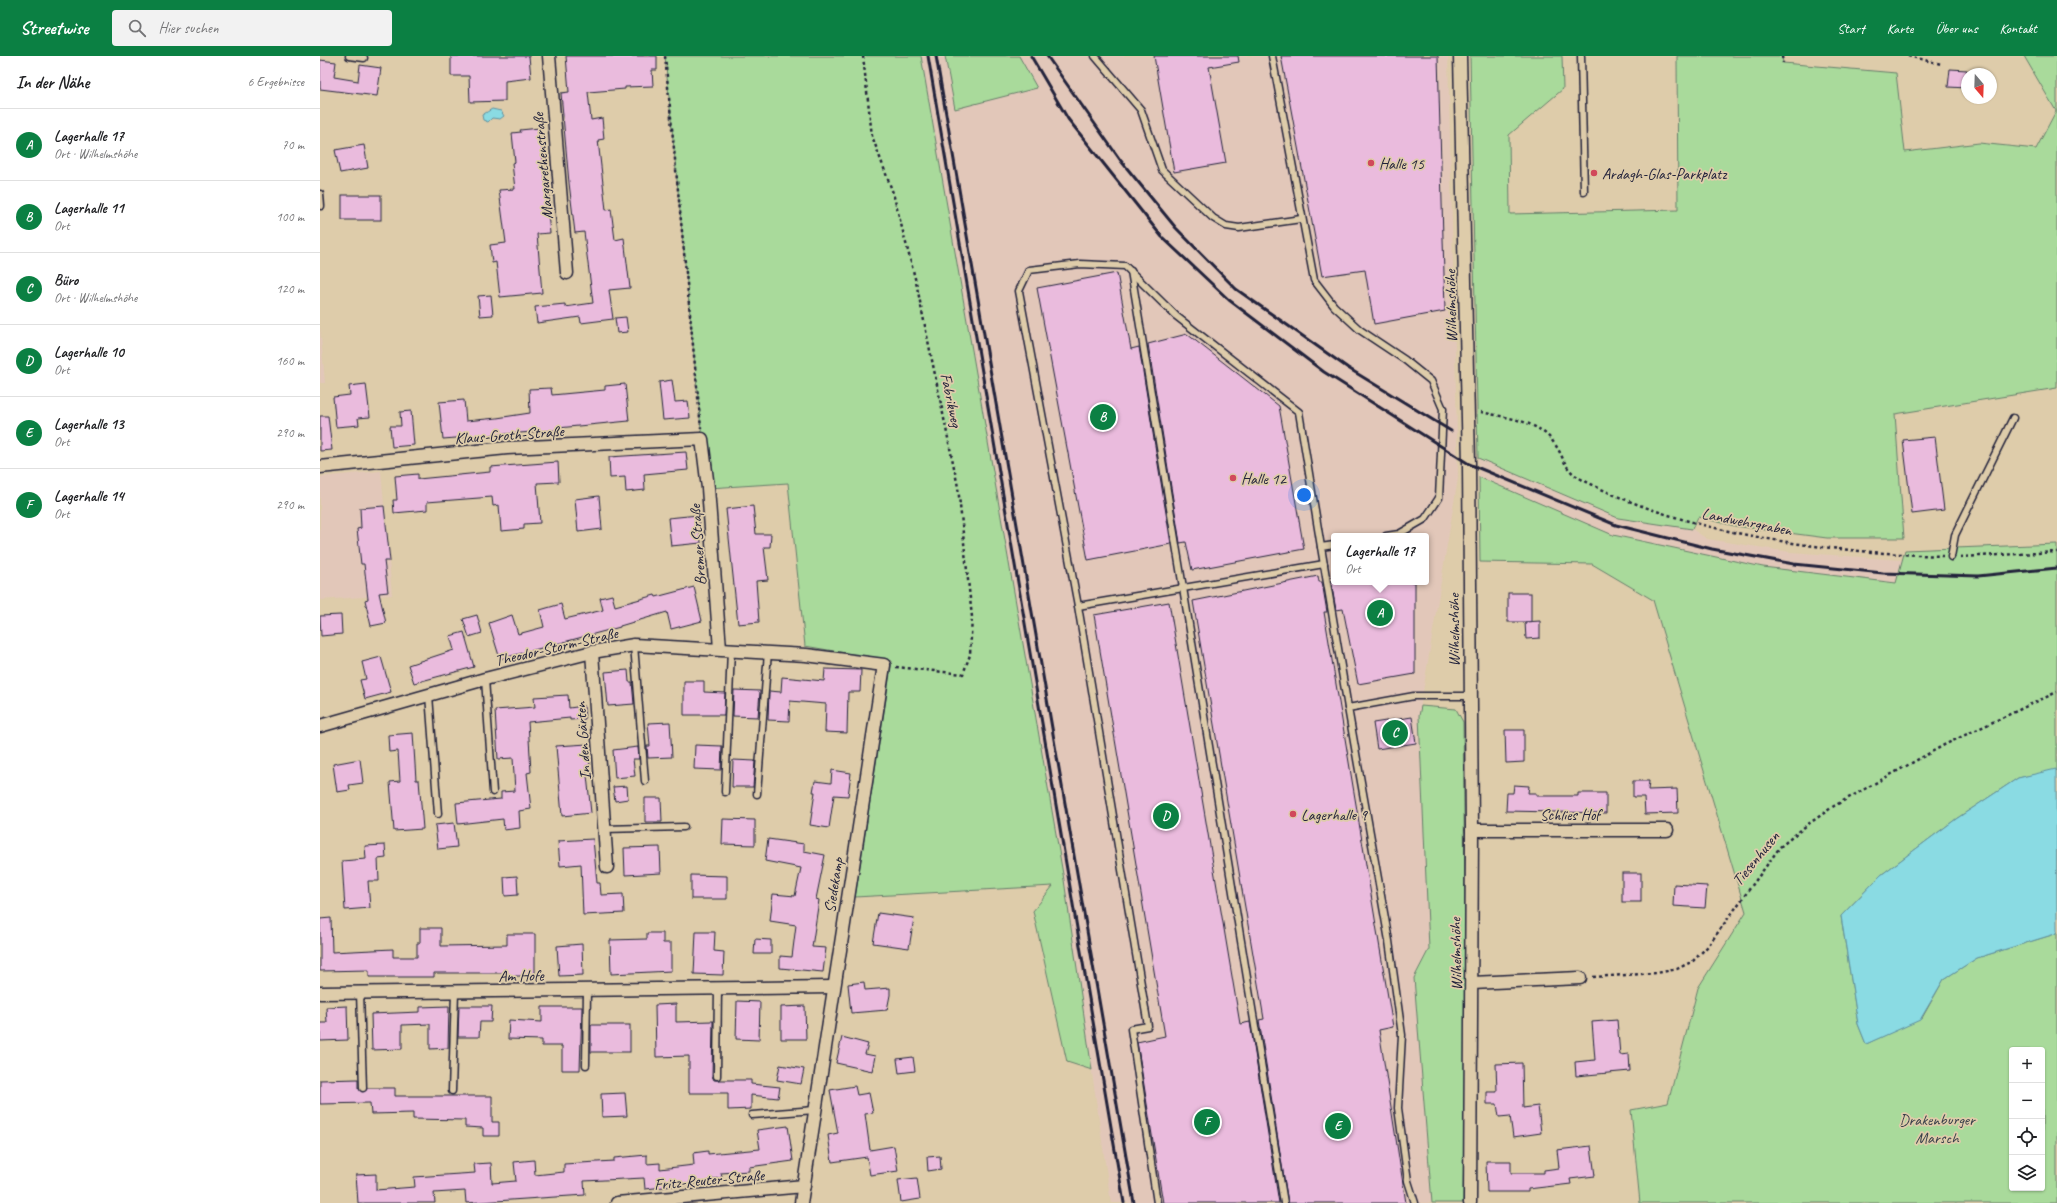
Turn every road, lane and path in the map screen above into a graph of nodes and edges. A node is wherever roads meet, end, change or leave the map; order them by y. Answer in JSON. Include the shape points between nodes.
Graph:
{"nodes":[{"id":1,"x":349,"y":56,"type":"edge"},
{"id":2,"x":549,"y":56,"type":"edge"},
{"id":3,"x":665,"y":56,"type":"edge"},
{"id":4,"x":863,"y":56,"type":"edge"},
{"id":5,"x":1095,"y":56,"type":"edge"},
{"id":6,"x":1272,"y":56,"type":"edge"},
{"id":7,"x":1460,"y":56,"type":"edge"},
{"id":8,"x":1581,"y":56,"type":"edge"},
{"id":9,"x":1782,"y":56,"type":"edge"},
{"id":10,"x":1908,"y":56,"type":"edge"},
{"id":11,"x":364,"y":58,"type":"dead end"},
{"id":12,"x":1783,"y":63,"type":"dead end"},
{"id":13,"x":1941,"y":64,"type":"dead end"},
{"id":14,"x":1584,"y":192,"type":"dead end"},
{"id":15,"x":320,"y":194,"type":"edge"},
{"id":16,"x":321,"y":206,"type":"dead end"},
{"id":17,"x":1302,"y":219,"type":"junction"},
{"id":18,"x":1131,"y":271,"type":"junction"},
{"id":19,"x":567,"y":273,"type":"dead end"},
{"id":20,"x":1468,"y":410,"type":"junction"},
{"id":21,"x":2013,"y":418,"type":"dead end"},
{"id":22,"x":702,"y":439,"type":"junction"},
{"id":23,"x":320,"y":467,"type":"edge"},
{"id":24,"x":1402,"y":533,"type":"edge"},
{"id":25,"x":1331,"y":545,"type":"edge"},
{"id":26,"x":1321,"y":547,"type":"junction"},
{"id":27,"x":2057,"y":552,"type":"edge"},
{"id":28,"x":1951,"y":557,"type":"junction"},
{"id":29,"x":1324,"y":564,"type":"junction"},
{"id":30,"x":1184,"y":588,"type":"junction"},
{"id":31,"x":1078,"y":606,"type":"junction"},
{"id":32,"x":634,"y":645,"type":"junction"},
{"id":33,"x":725,"y":649,"type":"junction"},
{"id":34,"x":592,"y":652,"type":"junction"},
{"id":35,"x":768,"y":652,"type":"junction"},
{"id":36,"x":884,"y":665,"type":"junction"},
{"id":37,"x":485,"y":679,"type":"junction"},
{"id":38,"x":2057,"y":692,"type":"edge"},
{"id":39,"x":429,"y":695,"type":"junction"},
{"id":40,"x":1470,"y":696,"type":"junction"},
{"id":41,"x":1348,"y":708,"type":"junction"},
{"id":42,"x":320,"y":726,"type":"edge"},
{"id":43,"x":645,"y":780,"type":"dead end"},
{"id":44,"x":493,"y":792,"type":"dead end"},
{"id":45,"x":725,"y":792,"type":"dead end"},
{"id":46,"x":757,"y":794,"type":"dead end"},
{"id":47,"x":438,"y":814,"type":"dead end"},
{"id":48,"x":684,"y":827,"type":"dead end"},
{"id":49,"x":604,"y":828,"type":"junction"},
{"id":50,"x":1472,"y":830,"type":"junction"},
{"id":51,"x":1667,"y":830,"type":"dead end"},
{"id":52,"x":607,"y":866,"type":"dead end"},
{"id":53,"x":1580,"y":978,"type":"joint"},
{"id":54,"x":1472,"y":983,"type":"junction"},
{"id":55,"x":833,"y":987,"type":"junction"},
{"id":56,"x":718,"y":988,"type":"junction"},
{"id":57,"x":587,"y":990,"type":"junction"},
{"id":58,"x":360,"y":992,"type":"junction"},
{"id":59,"x":455,"y":992,"type":"junction"},
{"id":60,"x":320,"y":993,"type":"edge"},
{"id":61,"x":586,"y":1065,"type":"dead end"},
{"id":62,"x":717,"y":1076,"type":"dead end"},
{"id":63,"x":363,"y":1088,"type":"dead end"},
{"id":64,"x":452,"y":1091,"type":"dead end"},
{"id":65,"x":815,"y":1110,"type":"junction"},
{"id":66,"x":752,"y":1115,"type":"dead end"},
{"id":67,"x":804,"y":1186,"type":"junction"},
{"id":68,"x":617,"y":1203,"type":"edge"},
{"id":69,"x":801,"y":1203,"type":"edge"},
{"id":70,"x":1157,"y":1203,"type":"edge"},
{"id":71,"x":1284,"y":1203,"type":"edge"},
{"id":72,"x":1415,"y":1203,"type":"edge"},
{"id":73,"x":1470,"y":1203,"type":"edge"}],
"edges":[{"from":1,"to":11,"type":"lane"},
{"from":2,"to":19,"type":"street","name":"Margarethenstraße"},
{"from":3,"to":22,"type":"path"},
{"from":4,"to":36,"type":"path","name":"Fabrikweg","via":[[872,136],[893,193],[916,282],[958,487],[972,617],[970,655],[963,674]]},
{"from":5,"to":17,"type":"lane","via":[[1141,110],[1162,170],[1213,218],[1226,226],[1239,228]]},
{"from":6,"to":17,"type":"lane"},
{"from":7,"to":20,"type":"street","name":"Wilhelmshöhe"},
{"from":8,"to":14,"type":"lane"},
{"from":9,"to":12,"type":"path"},
{"from":10,"to":13,"type":"path"},
{"from":15,"to":16,"type":"lane"},
{"from":17,"to":24,"type":"lane","via":[[1314,280],[1334,306],[1360,330],[1431,381],[1443,409],[1439,498],[1425,519]]},
{"from":18,"to":26,"type":"lane","via":[[1176,316],[1299,412]]},
{"from":18,"to":30,"type":"lane"},
{"from":18,"to":31,"type":"lane","via":[[1125,266],[1080,264],[1029,270],[1019,291]]},
{"from":20,"to":28,"type":"path","name":"Landwehrgraben","via":[[1531,424],[1544,432],[1555,444],[1570,472],[1640,507],[1713,528],[1824,548]]},
{"from":20,"to":40,"type":"street","name":"Wilhelmshöhe"},
{"from":21,"to":28,"type":"lane","via":[[1955,534]]},
{"from":22,"to":23,"type":"street","name":"Klaus-Groth-Straße","via":[[507,448]]},
{"from":22,"to":33,"type":"street","name":"Bremer Straße"},
{"from":25,"to":26,"type":"lane"},
{"from":26,"to":29,"type":"lane"},
{"from":27,"to":28,"type":"path","name":"Landwehrgraben"},
{"from":29,"to":30,"type":"lane"},
{"from":29,"to":41,"type":"lane"},
{"from":30,"to":31,"type":"lane"},
{"from":30,"to":71,"type":"lane"},
{"from":31,"to":70,"type":"lane","via":[[1148,1026],[1131,1029]]},
{"from":32,"to":33,"type":"street","name":"Theodor-Storm-Straße"},
{"from":32,"to":34,"type":"street","name":"Theodor-Storm-Straße"},
{"from":32,"to":43,"type":"lane","name":"Theodor-Storm-Straße"},
{"from":33,"to":35,"type":"street","name":"Theodor-Storm-Straße"},
{"from":33,"to":45,"type":"lane"},
{"from":34,"to":37,"type":"street","name":"Theodor-Storm-Straße"},
{"from":34,"to":49,"type":"street","name":"In den Gärten"},
{"from":35,"to":36,"type":"street","name":"Theodor-Storm-Straße"},
{"from":35,"to":46,"type":"lane"},
{"from":36,"to":55,"type":"street","name":"Siedekamp"},
{"from":37,"to":39,"type":"street","name":"Theodor-Storm-Straße"},
{"from":37,"to":44,"type":"lane","name":"Theodor-Storm-Straße"},
{"from":38,"to":53,"type":"path","name":"Tiesenhusen","via":[[1946,744],[1834,806],[1807,825],[1780,847],[1708,946],[1693,961],[1657,974]]},
{"from":39,"to":42,"type":"street","name":"Theodor-Storm-Straße"},
{"from":39,"to":47,"type":"lane"},
{"from":40,"to":41,"type":"lane","via":[[1414,696]]},
{"from":40,"to":50,"type":"street","name":"Wilhelmshöhe"},
{"from":41,"to":72,"type":"lane","via":[[1389,941],[1400,1019],[1402,1035],[1398,1108],[1408,1181]]},
{"from":48,"to":49,"type":"lane"},
{"from":49,"to":52,"type":"street","name":"In den Gärten"},
{"from":50,"to":51,"type":"street","name":"Schlies Hof"},
{"from":50,"to":54,"type":"street","name":"Wilhelmshöhe"},
{"from":53,"to":54,"type":"street"},
{"from":54,"to":73,"type":"street","name":"Wilhelmshöhe"},
{"from":55,"to":56,"type":"street","name":"Am Hofe"},
{"from":55,"to":65,"type":"street","name":"Siedekamp"},
{"from":56,"to":57,"type":"street","name":"Am Hofe"},
{"from":56,"to":62,"type":"lane"},
{"from":57,"to":59,"type":"street","name":"Am Hofe"},
{"from":57,"to":61,"type":"lane"},
{"from":58,"to":59,"type":"street","name":"Am Hofe"},
{"from":58,"to":60,"type":"street","name":"Am Hofe"},
{"from":58,"to":63,"type":"lane"},
{"from":59,"to":64,"type":"lane"},
{"from":65,"to":66,"type":"lane"},
{"from":65,"to":67,"type":"street","name":"Siedekamp"},
{"from":67,"to":68,"type":"street","name":"Fritz-Reuter-Straße"},
{"from":67,"to":69,"type":"street","name":"Siedekamp"}]}
